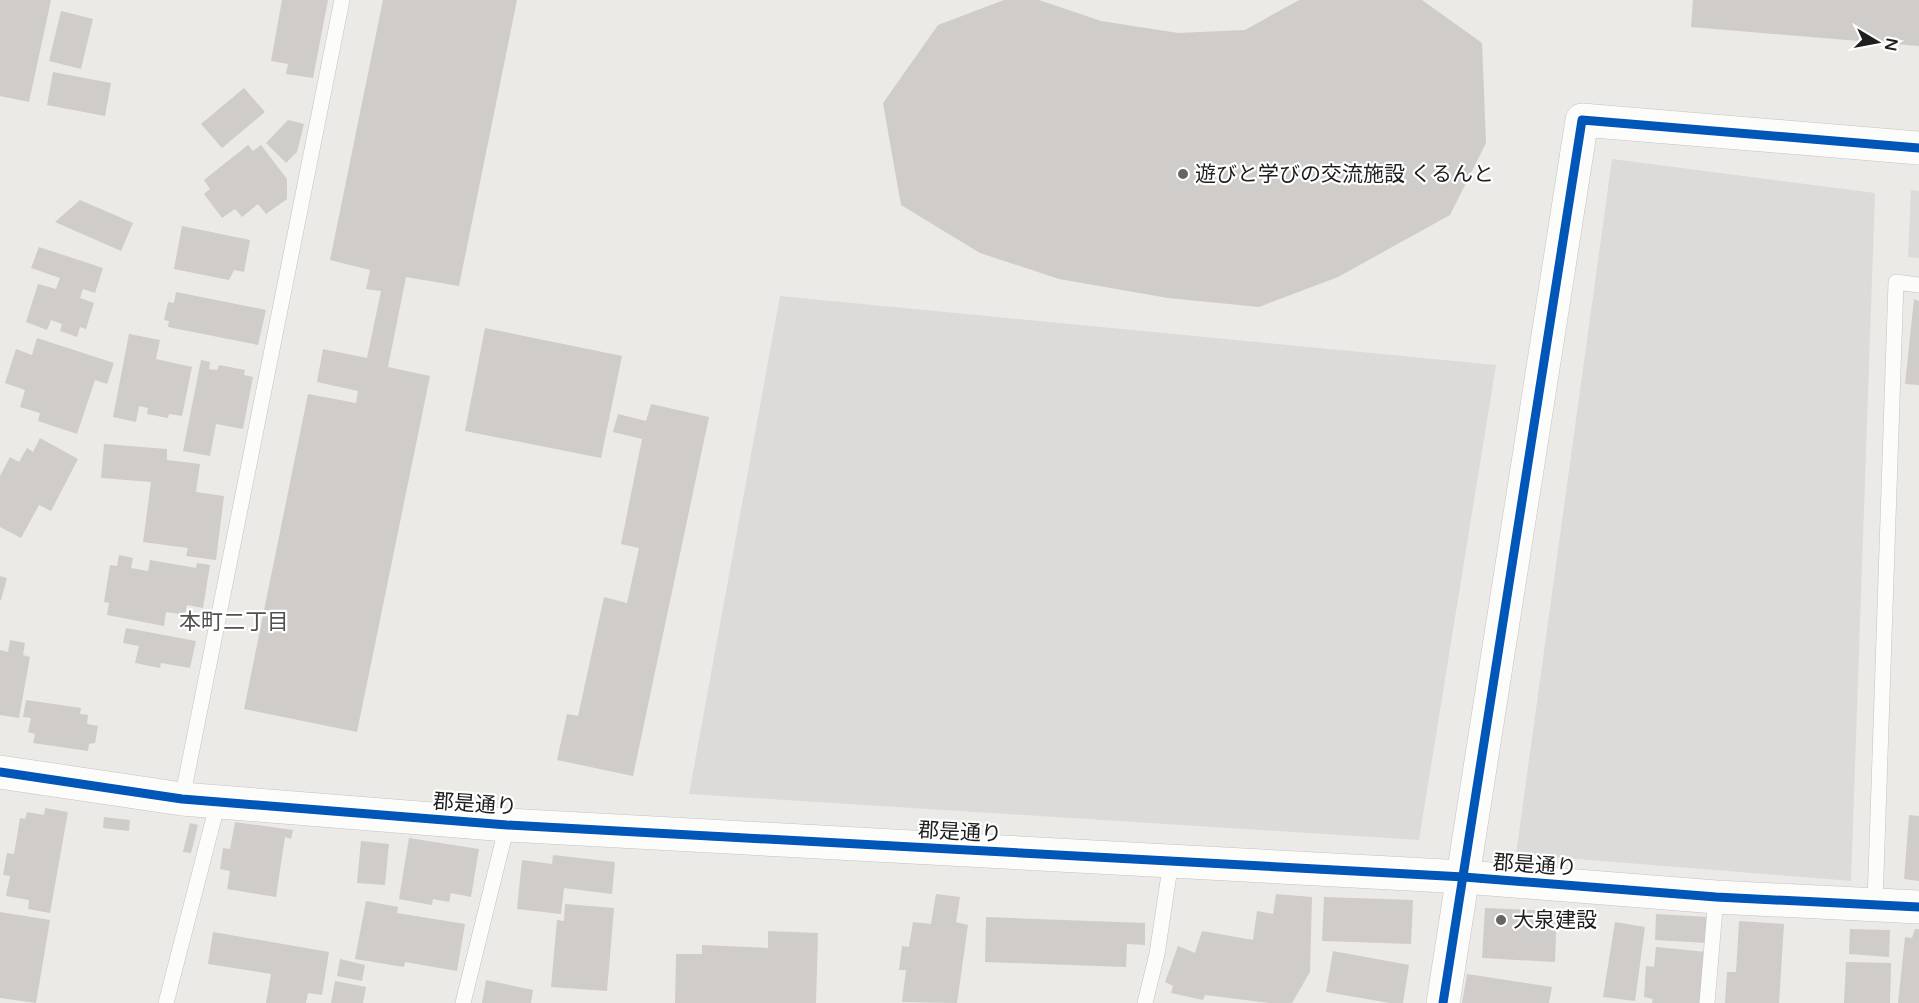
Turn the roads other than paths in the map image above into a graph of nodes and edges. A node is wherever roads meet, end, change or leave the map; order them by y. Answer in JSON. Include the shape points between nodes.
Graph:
{"nodes":[{"id":1,"x":342,"y":0,"type":"edge"},
{"id":2,"x":1919,"y":148,"type":"edge"},
{"id":3,"x":1919,"y":285,"type":"edge"},
{"id":4,"x":0,"y":772,"type":"edge"},
{"id":5,"x":182,"y":799,"type":"junction"},
{"id":6,"x":218,"y":802,"type":"junction"},
{"id":7,"x":507,"y":825,"type":"junction"},
{"id":8,"x":1171,"y":861,"type":"junction"},
{"id":9,"x":1464,"y":877,"type":"junction"},
{"id":10,"x":1716,"y":897,"type":"junction"},
{"id":11,"x":1875,"y":904,"type":"junction"},
{"id":12,"x":1919,"y":907,"type":"edge"},
{"id":13,"x":166,"y":1003,"type":"edge"},
{"id":14,"x":463,"y":1003,"type":"edge"},
{"id":15,"x":1145,"y":1003,"type":"edge"},
{"id":16,"x":1443,"y":1003,"type":"edge"},
{"id":17,"x":1707,"y":1003,"type":"edge"}],
"edges":[{"from":1,"to":5,"type":"lane"},
{"from":2,"to":9,"type":"street","via":[[1582,120]]},
{"from":3,"to":11,"type":"lane","via":[[1896,282]]},
{"from":4,"to":5,"type":"street","name":"郡是通り"},
{"from":5,"to":6,"type":"street","name":"郡是通り"},
{"from":6,"to":7,"type":"street","name":"郡是通り"},
{"from":6,"to":13,"type":"lane"},
{"from":7,"to":8,"type":"street","name":"郡是通り"},
{"from":7,"to":14,"type":"lane"},
{"from":8,"to":9,"type":"street","name":"郡是通り"},
{"from":8,"to":15,"type":"lane"},
{"from":9,"to":10,"type":"street","name":"郡是通り"},
{"from":9,"to":16,"type":"street"},
{"from":10,"to":11,"type":"street","name":"郡是通り"},
{"from":10,"to":17,"type":"lane"},
{"from":11,"to":12,"type":"street","name":"郡是通り"}]}
